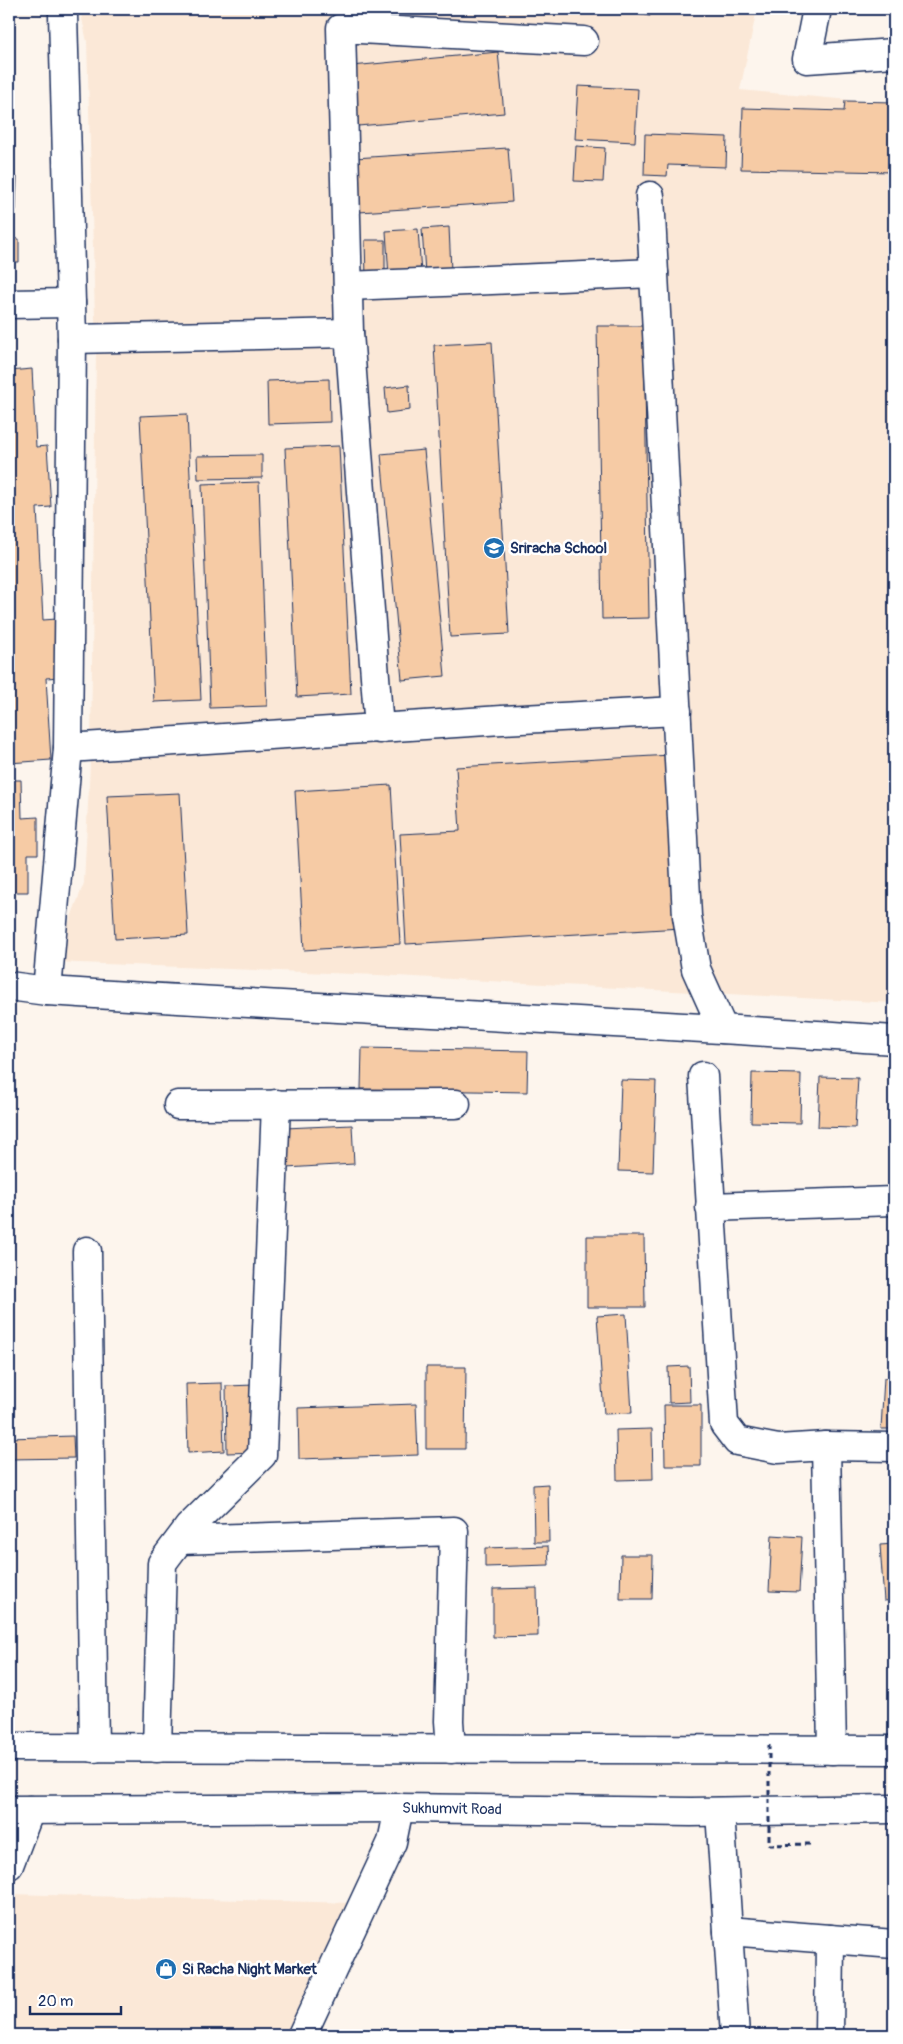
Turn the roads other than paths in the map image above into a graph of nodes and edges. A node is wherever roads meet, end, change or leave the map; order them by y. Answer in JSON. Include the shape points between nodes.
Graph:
{"nodes":[{"id":1,"x":817,"y":9,"type":"edge"},
{"id":2,"x":63,"y":15,"type":"dead end"},
{"id":3,"x":584,"y":41,"type":"dead end"},
{"id":4,"x":894,"y":53,"type":"edge"},
{"id":5,"x":650,"y":196,"type":"dead end"},
{"id":6,"x":654,"y":272,"type":"junction"},
{"id":7,"x":348,"y":286,"type":"junction"},
{"id":8,"x":70,"y":302,"type":"junction"},
{"id":9,"x":9,"y":304,"type":"edge"},
{"id":10,"x":349,"y":333,"type":"junction"},
{"id":11,"x":72,"y":339,"type":"junction"},
{"id":12,"x":677,"y":711,"type":"junction"},
{"id":13,"x":379,"y":729,"type":"junction"},
{"id":14,"x":68,"y":748,"type":"junction"},
{"id":15,"x":9,"y":986,"type":"edge"},
{"id":16,"x":47,"y":991,"type":"junction"},
{"id":17,"x":722,"y":1029,"type":"junction"},
{"id":18,"x":894,"y":1040,"type":"edge"},
{"id":19,"x":703,"y":1076,"type":"dead end"},
{"id":20,"x":276,"y":1104,"type":"junction"},
{"id":21,"x":456,"y":1104,"type":"dead end"},
{"id":22,"x":178,"y":1105,"type":"dead end"},
{"id":23,"x":894,"y":1201,"type":"edge"},
{"id":24,"x":710,"y":1207,"type":"junction"},
{"id":25,"x":87,"y":1251,"type":"dead end"},
{"id":26,"x":826,"y":1446,"type":"junction"},
{"id":27,"x":894,"y":1447,"type":"edge"},
{"id":28,"x":180,"y":1540,"type":"junction"},
{"id":29,"x":9,"y":1747,"type":"edge"},
{"id":30,"x":94,"y":1748,"type":"junction"},
{"id":31,"x":157,"y":1748,"type":"junction"},
{"id":32,"x":451,"y":1749,"type":"junction"},
{"id":33,"x":832,"y":1750,"type":"junction"},
{"id":34,"x":894,"y":1750,"type":"edge"},
{"id":35,"x":399,"y":1808,"type":"junction"},
{"id":36,"x":894,"y":1809,"type":"edge"},
{"id":37,"x":19,"y":1810,"type":"edge"},
{"id":38,"x":720,"y":1812,"type":"junction"},
{"id":39,"x":9,"y":1866,"type":"edge"},
{"id":40,"x":728,"y":1931,"type":"junction"},
{"id":41,"x":830,"y":1939,"type":"junction"},
{"id":42,"x":894,"y":1944,"type":"edge"},
{"id":43,"x":302,"y":2035,"type":"edge"},
{"id":44,"x":736,"y":2035,"type":"edge"},
{"id":45,"x":829,"y":2035,"type":"edge"}],
"edges":[{"from":1,"to":4,"type":"main road","via":[[807,59]]},
{"from":2,"to":8,"type":"main road"},
{"from":3,"to":7,"type":"main road","via":[[341,28]]},
{"from":5,"to":6,"type":"main road"},
{"from":6,"to":7,"type":"main road"},
{"from":6,"to":12,"type":"main road"},
{"from":7,"to":10,"type":"main road"},
{"from":8,"to":9,"type":"main road"},
{"from":8,"to":11,"type":"main road"},
{"from":10,"to":11,"type":"main road"},
{"from":10,"to":13,"type":"main road"},
{"from":11,"to":14,"type":"main road"},
{"from":12,"to":13,"type":"main road"},
{"from":12,"to":17,"type":"main road","via":[[687,916],[696,968]]},
{"from":13,"to":14,"type":"main road"},
{"from":14,"to":16,"type":"main road"},
{"from":15,"to":16,"type":"main road"},
{"from":16,"to":17,"type":"main road"},
{"from":17,"to":18,"type":"main road"},
{"from":19,"to":24,"type":"main road"},
{"from":20,"to":21,"type":"main road"},
{"from":20,"to":22,"type":"main road"},
{"from":20,"to":28,"type":"main road","via":[[262,1455],[189,1527]]},
{"from":23,"to":24,"type":"main road"},
{"from":24,"to":26,"type":"main road","via":[[724,1424],[737,1442],[778,1449]]},
{"from":25,"to":30,"type":"main road"},
{"from":26,"to":27,"type":"main road"},
{"from":26,"to":33,"type":"main road"},
{"from":28,"to":31,"type":"main road","via":[[162,1563]]},
{"from":28,"to":32,"type":"main road","via":[[454,1531]]},
{"from":29,"to":30,"type":"main road"},
{"from":30,"to":31,"type":"main road"},
{"from":31,"to":32,"type":"main road"},
{"from":32,"to":33,"type":"main road"},
{"from":33,"to":34,"type":"main road"},
{"from":35,"to":37,"type":"main road","name":"Sukhumvit Road"},
{"from":35,"to":38,"type":"main road","name":"Sukhumvit Road"},
{"from":35,"to":43,"type":"main road","via":[[392,1842]]},
{"from":36,"to":38,"type":"main road","name":"Sukhumvit Road"},
{"from":37,"to":39,"type":"main road"},
{"from":38,"to":40,"type":"main road"},
{"from":40,"to":41,"type":"main road"},
{"from":40,"to":44,"type":"main road"},
{"from":41,"to":42,"type":"main road"},
{"from":41,"to":45,"type":"main road"}]}
